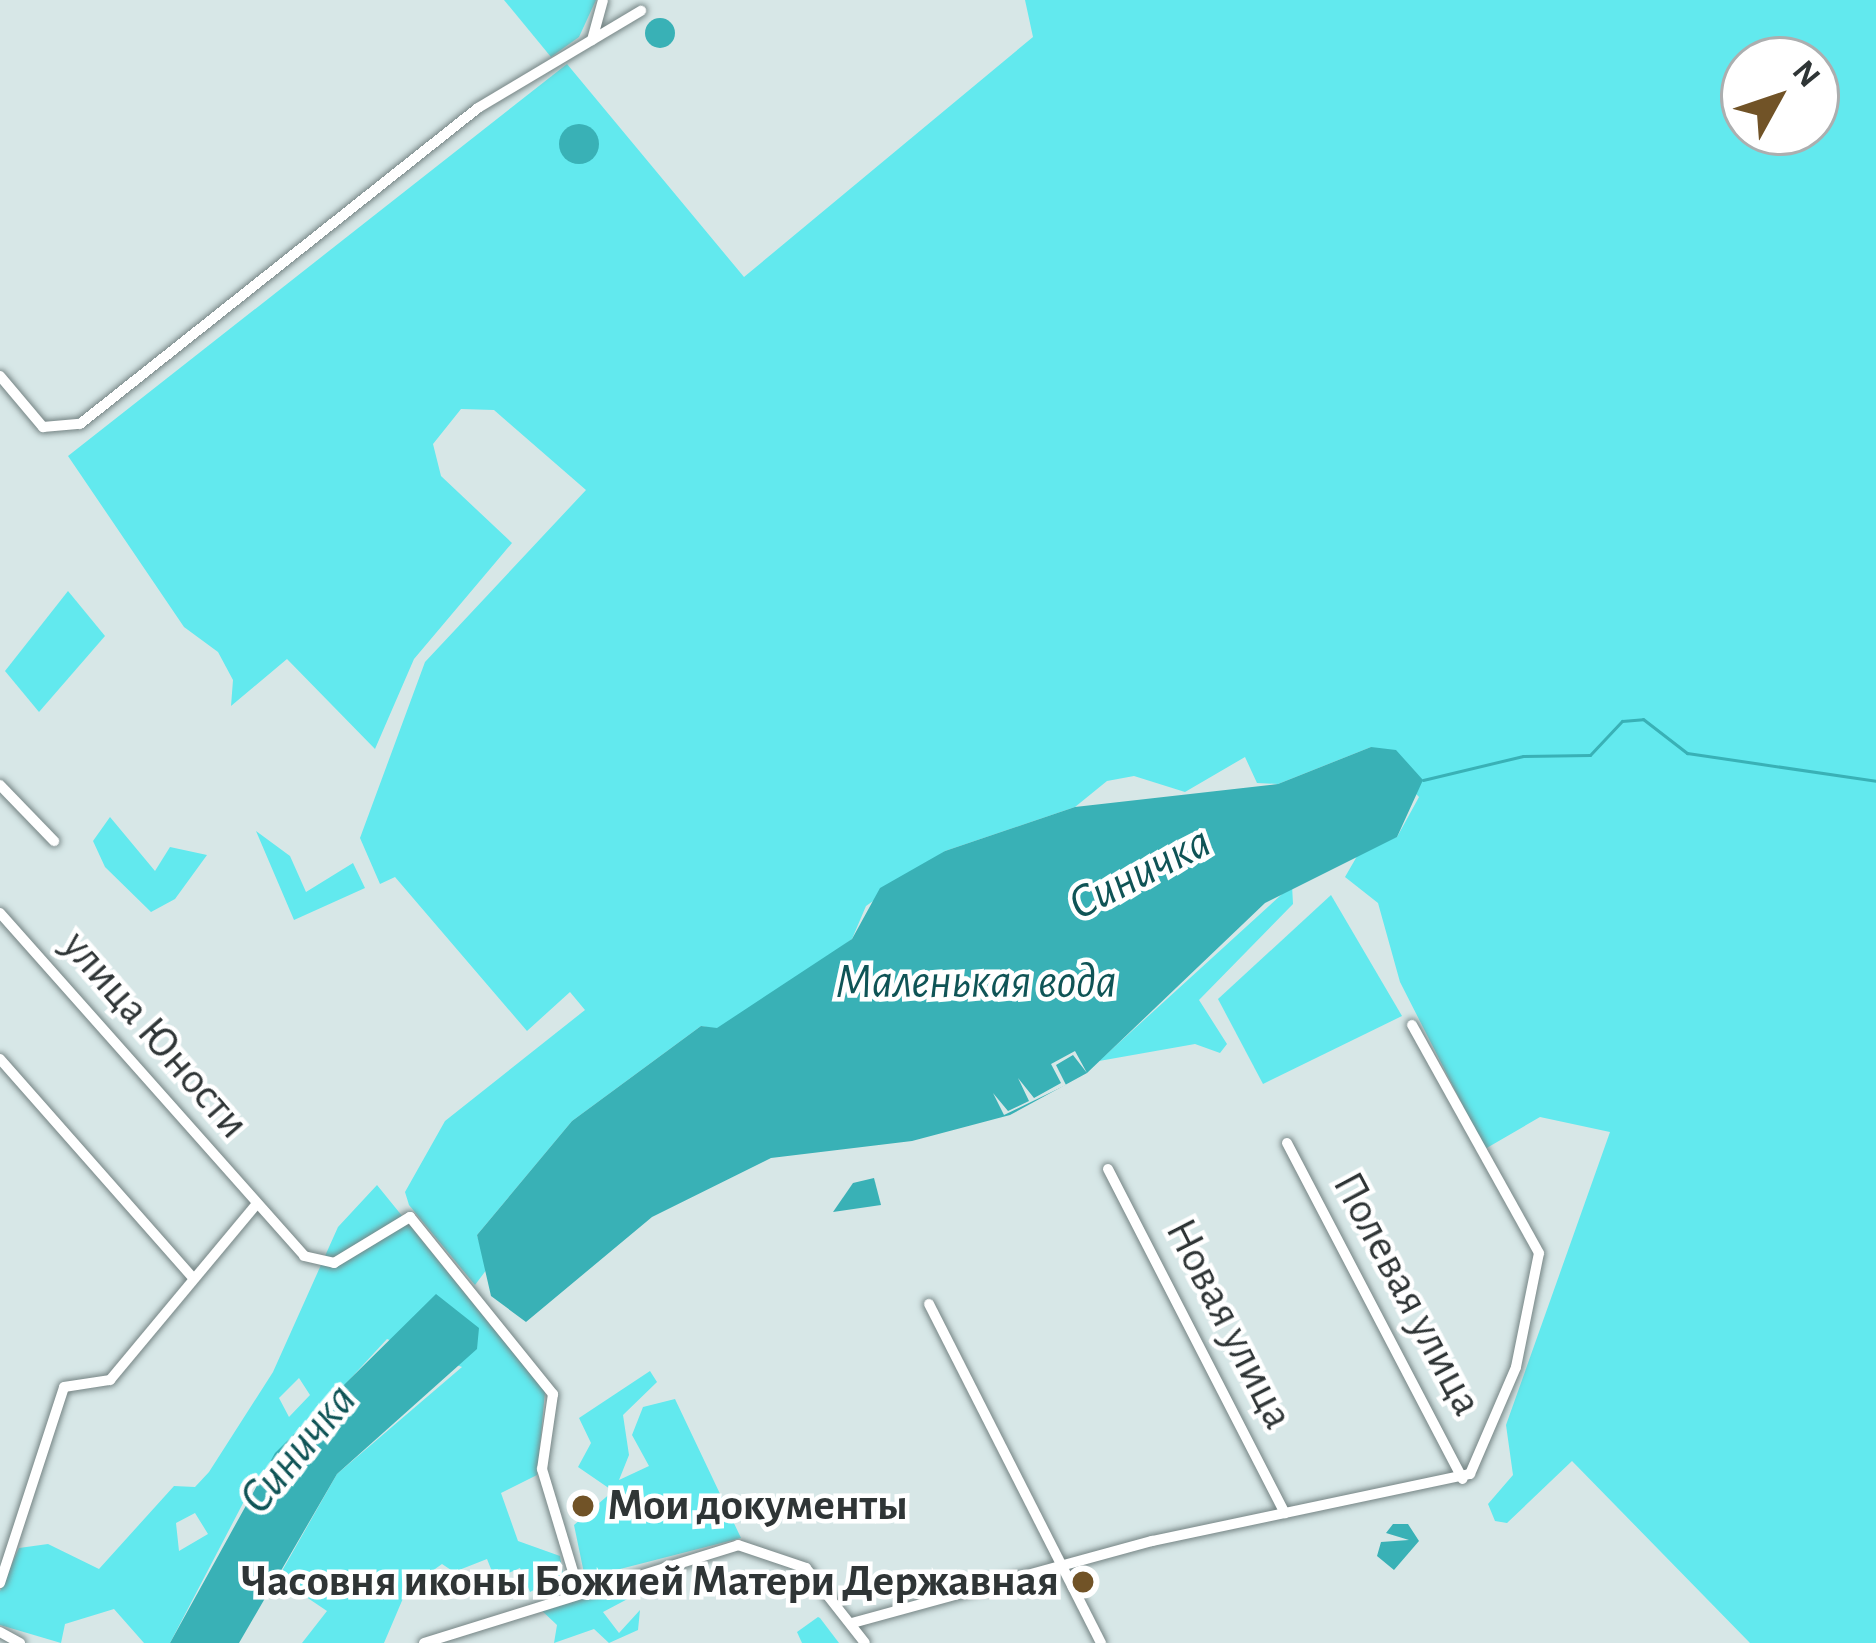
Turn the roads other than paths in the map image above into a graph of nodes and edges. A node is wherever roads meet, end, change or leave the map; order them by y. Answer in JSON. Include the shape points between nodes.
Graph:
{"nodes":[{"id":1,"x":603,"y":0,"type":"edge"},
{"id":2,"x":641,"y":11,"type":"dead end"},
{"id":3,"x":592,"y":40,"type":"junction"},
{"id":4,"x":0,"y":376,"type":"edge"},
{"id":5,"x":0,"y":785,"type":"edge"},
{"id":6,"x":54,"y":841,"type":"dead end"},
{"id":7,"x":0,"y":913,"type":"edge"},
{"id":8,"x":1412,"y":1025,"type":"dead end"},
{"id":9,"x":0,"y":1059,"type":"edge"},
{"id":10,"x":1287,"y":1143,"type":"dead end"},
{"id":11,"x":1108,"y":1169,"type":"dead end"},
{"id":12,"x":256,"y":1205,"type":"junction"},
{"id":13,"x":191,"y":1276,"type":"junction"},
{"id":14,"x":928,"y":1304,"type":"dead end"},
{"id":15,"x":1459,"y":1480,"type":"junction"},
{"id":16,"x":1285,"y":1513,"type":"junction"},
{"id":17,"x":1064,"y":1568,"type":"junction"},
{"id":18,"x":0,"y":1583,"type":"edge"},
{"id":19,"x":578,"y":1588,"type":"junction"},
{"id":20,"x":852,"y":1623,"type":"junction"},
{"id":21,"x":0,"y":1632,"type":"edge"},
{"id":22,"x":20,"y":1643,"type":"edge"},
{"id":23,"x":424,"y":1643,"type":"edge"},
{"id":24,"x":865,"y":1643,"type":"edge"},
{"id":25,"x":1101,"y":1643,"type":"edge"}],
"edges":[{"from":1,"to":3,"type":"street"},
{"from":2,"to":3,"type":"street"},
{"from":3,"to":4,"type":"street","via":[[478,108],[80,424],[43,427]]},
{"from":5,"to":6,"type":"street"},
{"from":7,"to":12,"type":"street","name":"улица Юности"},
{"from":8,"to":15,"type":"street","via":[[1539,1253],[1516,1367]]},
{"from":9,"to":13,"type":"street"},
{"from":10,"to":15,"type":"street","name":"Полевая улица"},
{"from":11,"to":16,"type":"street","name":"Новая улица"},
{"from":12,"to":13,"type":"street"},
{"from":12,"to":19,"type":"street","name":"улица Юности","via":[[324,1264],[410,1217],[553,1394],[542,1469]]},
{"from":13,"to":18,"type":"street","via":[[110,1381],[64,1388]]},
{"from":14,"to":17,"type":"street"},
{"from":15,"to":16,"type":"street"},
{"from":16,"to":17,"type":"street"},
{"from":17,"to":20,"type":"street"},
{"from":17,"to":25,"type":"street"},
{"from":19,"to":20,"type":"street","via":[[743,1545],[806,1568]]},
{"from":19,"to":23,"type":"street"},
{"from":20,"to":24,"type":"street"},
{"from":21,"to":22,"type":"street"}]}
